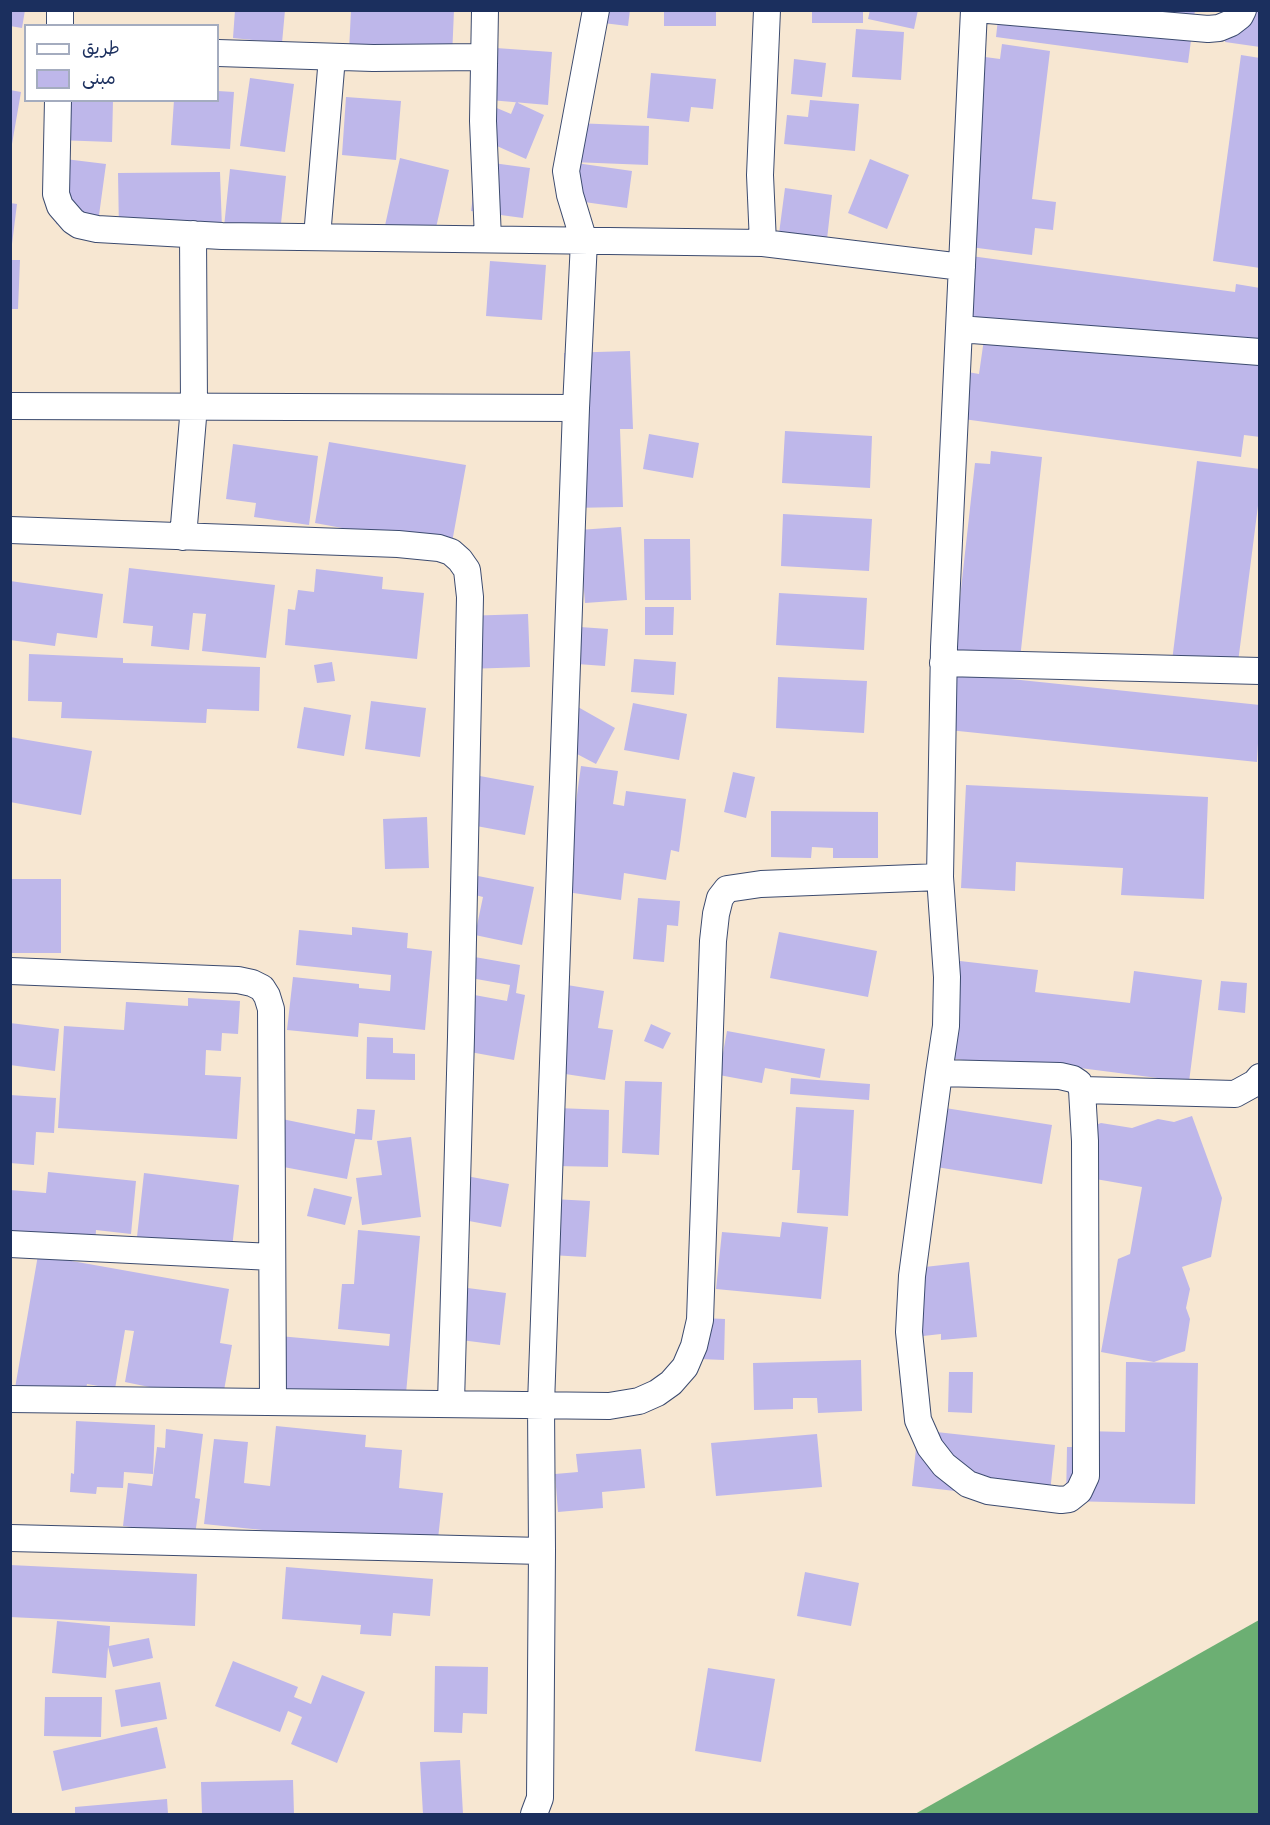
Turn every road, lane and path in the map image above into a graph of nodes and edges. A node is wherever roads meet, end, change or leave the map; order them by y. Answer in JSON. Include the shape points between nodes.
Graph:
{"nodes":[{"id":1,"x":485,"y":10,"type":"edge"},
{"id":2,"x":596,"y":10,"type":"edge"},
{"id":3,"x":767,"y":10,"type":"edge"},
{"id":4,"x":974,"y":10,"type":"edge"},
{"id":5,"x":988,"y":10,"type":"edge"},
{"id":6,"x":1243,"y":10,"type":"edge"},
{"id":7,"x":219,"y":53,"type":"edge"},
{"id":8,"x":332,"y":57,"type":"junction"},
{"id":9,"x":483,"y":57,"type":"junction"},
{"id":10,"x":58,"y":102,"type":"edge"},
{"id":11,"x":193,"y":234,"type":"junction"},
{"id":12,"x":317,"y":237,"type":"junction"},
{"id":13,"x":488,"y":239,"type":"junction"},
{"id":14,"x":584,"y":241,"type":"junction"},
{"id":15,"x":763,"y":243,"type":"junction"},
{"id":16,"x":962,"y":267,"type":"junction"},
{"id":17,"x":959,"y":329,"type":"junction"},
{"id":18,"x":1260,"y":352,"type":"edge"},
{"id":19,"x":10,"y":406,"type":"edge"},
{"id":20,"x":194,"y":406,"type":"junction"},
{"id":21,"x":576,"y":408,"type":"junction"},
{"id":22,"x":10,"y":530,"type":"edge"},
{"id":23,"x":183,"y":537,"type":"junction"},
{"id":24,"x":943,"y":663,"type":"junction"},
{"id":25,"x":1260,"y":671,"type":"edge"},
{"id":26,"x":940,"y":877,"type":"junction"},
{"id":27,"x":10,"y":971,"type":"edge"},
{"id":28,"x":939,"y":1073,"type":"junction"},
{"id":29,"x":1260,"y":1077,"type":"edge"},
{"id":30,"x":1083,"y":1090,"type":"junction"},
{"id":31,"x":10,"y":1245,"type":"edge"},
{"id":32,"x":272,"y":1257,"type":"junction"},
{"id":33,"x":10,"y":1399,"type":"edge"},
{"id":34,"x":273,"y":1401,"type":"junction"},
{"id":35,"x":451,"y":1403,"type":"junction"},
{"id":36,"x":541,"y":1404,"type":"junction"},
{"id":37,"x":10,"y":1538,"type":"edge"},
{"id":38,"x":542,"y":1551,"type":"junction"},
{"id":39,"x":534,"y":1815,"type":"edge"}],
"edges":[{"from":1,"to":9,"type":"street"},
{"from":2,"to":14,"type":"street","via":[[566,171]]},
{"from":3,"to":15,"type":"street","via":[[760,176]]},
{"from":4,"to":16,"type":"street"},
{"from":5,"to":6,"type":"street","via":[[1208,28],[1231,23]]},
{"from":7,"to":8,"type":"street"},
{"from":8,"to":9,"type":"street"},
{"from":8,"to":12,"type":"street"},
{"from":9,"to":13,"type":"street"},
{"from":10,"to":11,"type":"street","via":[[56,194],[66,214],[79,225],[97,229]]},
{"from":11,"to":12,"type":"street"},
{"from":11,"to":20,"type":"street"},
{"from":12,"to":13,"type":"street"},
{"from":13,"to":14,"type":"street"},
{"from":14,"to":15,"type":"street"},
{"from":14,"to":21,"type":"street"},
{"from":15,"to":16,"type":"street"},
{"from":16,"to":17,"type":"street"},
{"from":17,"to":18,"type":"street"},
{"from":17,"to":24,"type":"street"},
{"from":19,"to":20,"type":"street"},
{"from":20,"to":21,"type":"street"},
{"from":20,"to":23,"type":"street"},
{"from":21,"to":36,"type":"street"},
{"from":22,"to":23,"type":"street"},
{"from":23,"to":35,"type":"street","via":[[439,548],[451,552],[467,570],[470,597],[462,1014]]},
{"from":24,"to":25,"type":"street"},
{"from":24,"to":26,"type":"street"},
{"from":26,"to":28,"type":"street","via":[[947,987]]},
{"from":26,"to":36,"type":"street","via":[[761,884],[727,889],[717,904],[713,941],[700,1320],[694,1346],[685,1367],[671,1383],[639,1401],[609,1406]]},
{"from":27,"to":32,"type":"street","via":[[238,980],[262,988],[271,1010]]},
{"from":28,"to":30,"type":"street","via":[[1060,1076],[1073,1079]]},
{"from":28,"to":30,"type":"street","via":[[912,1276],[909,1332],[918,1420],[930,1447],[944,1465],[968,1484],[988,1491],[1061,1500],[1074,1496],[1086,1476]]},
{"from":29,"to":30,"type":"street","via":[[1235,1094]]},
{"from":31,"to":32,"type":"street"},
{"from":32,"to":34,"type":"street"},
{"from":33,"to":34,"type":"street"},
{"from":34,"to":35,"type":"street"},
{"from":35,"to":36,"type":"street"},
{"from":36,"to":38,"type":"street"},
{"from":37,"to":38,"type":"street"},
{"from":38,"to":39,"type":"street","via":[[540,1798]]}]}
